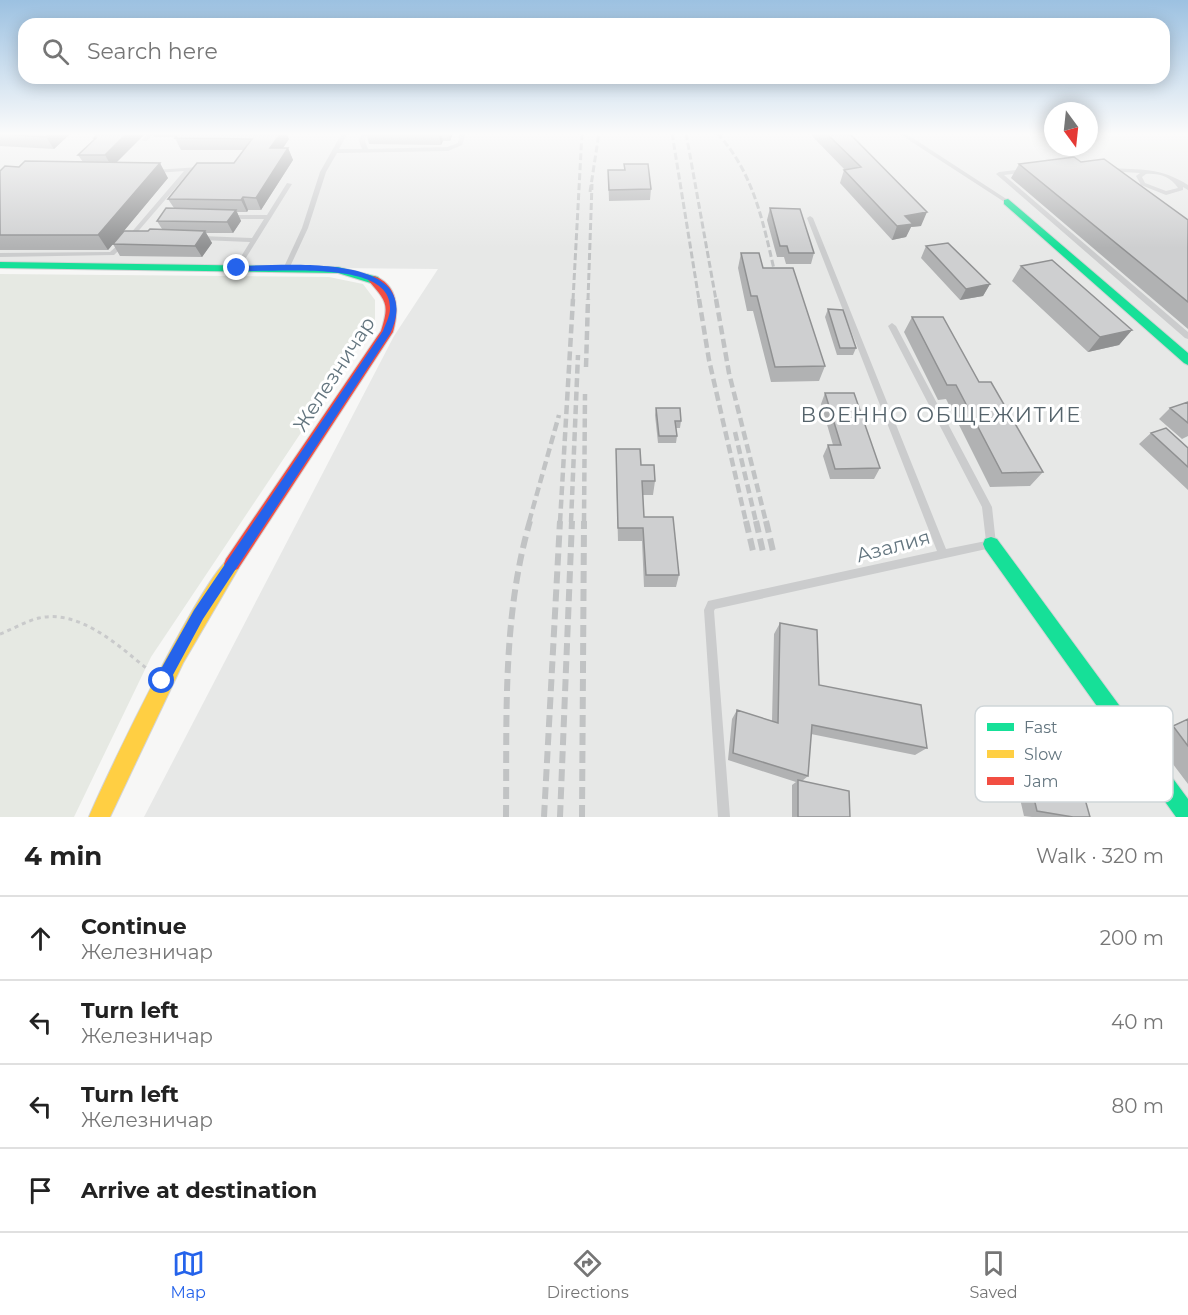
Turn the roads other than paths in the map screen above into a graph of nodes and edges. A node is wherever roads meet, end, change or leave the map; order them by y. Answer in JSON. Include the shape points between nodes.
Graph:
{"nodes":[{"id":1,"x":187,"y":171,"type":"edge"},
{"id":2,"x":323,"y":171,"type":"edge"},
{"id":3,"x":961,"y":171,"type":"edge"},
{"id":4,"x":1021,"y":171,"type":"edge"},
{"id":5,"x":1128,"y":171,"type":"edge"},
{"id":6,"x":1149,"y":172,"type":"junction"},
{"id":7,"x":1175,"y":179,"type":"junction"},
{"id":8,"x":289,"y":184,"type":"dead end"},
{"id":9,"x":1188,"y":188,"type":"edge"},
{"id":10,"x":1008,"y":201,"type":"joint"},
{"id":11,"x":148,"y":215,"type":"junction"},
{"id":12,"x":160,"y":216,"type":"edge"},
{"id":13,"x":220,"y":217,"type":"edge"},
{"id":14,"x":268,"y":217,"type":"junction"},
{"id":15,"x":810,"y":218,"type":"dead end"},
{"id":16,"x":132,"y":236,"type":"junction"},
{"id":17,"x":143,"y":236,"type":"edge"},
{"id":18,"x":187,"y":237,"type":"edge"},
{"id":19,"x":254,"y":240,"type":"junction"},
{"id":20,"x":0,"y":255,"type":"edge"},
{"id":21,"x":0,"y":265,"type":"edge"},
{"id":22,"x":237,"y":268,"type":"junction"},
{"id":23,"x":286,"y":269,"type":"junction"},
{"id":24,"x":892,"y":326,"type":"dead end"},
{"id":25,"x":1188,"y":336,"type":"edge"},
{"id":26,"x":1188,"y":360,"type":"edge"},
{"id":27,"x":991,"y":544,"type":"junction"},
{"id":28,"x":943,"y":555,"type":"junction"},
{"id":29,"x":1108,"y":706,"type":"edge"},
{"id":30,"x":1173,"y":795,"type":"edge"},
{"id":31,"x":1188,"y":816,"type":"edge"},
{"id":32,"x":99,"y":817,"type":"edge"},
{"id":33,"x":724,"y":817,"type":"edge"}],
"edges":[{"from":1,"to":11,"type":"lane"},
{"from":2,"to":23,"type":"lane","via":[[305,228]]},
{"from":3,"to":10,"type":"lane"},
{"from":4,"to":25,"type":"lane","via":[[999,174]]},
{"from":5,"to":6,"type":"lane"},
{"from":6,"to":7,"type":"lane"},
{"from":6,"to":7,"type":"lane","via":[[1142,173],[1139,180],[1158,191],[1179,191],[1182,186]]},
{"from":7,"to":9,"type":"lane"},
{"from":8,"to":14,"type":"lane"},
{"from":10,"to":26,"type":"street"},
{"from":11,"to":12,"type":"lane"},
{"from":11,"to":16,"type":"lane"},
{"from":13,"to":14,"type":"lane"},
{"from":14,"to":19,"type":"lane"},
{"from":15,"to":28,"type":"lane","name":"Азалия"},
{"from":16,"to":17,"type":"lane"},
{"from":16,"to":20,"type":"lane","via":[[117,251],[105,255]]},
{"from":18,"to":19,"type":"lane"},
{"from":19,"to":22,"type":"lane"},
{"from":21,"to":22,"type":"street","name":"Железничар"},
{"from":22,"to":23,"type":"street","name":"Железничар"},
{"from":23,"to":32,"type":"street","name":"Железничар","via":[[365,274],[391,295],[392,321],[198,614]]},
{"from":24,"to":27,"type":"lane","via":[[987,507]]},
{"from":27,"to":28,"type":"lane"},
{"from":27,"to":29,"type":"street"},
{"from":28,"to":33,"type":"lane","name":"Азалия","via":[[712,605],[709,610]]},
{"from":30,"to":31,"type":"street"}]}
